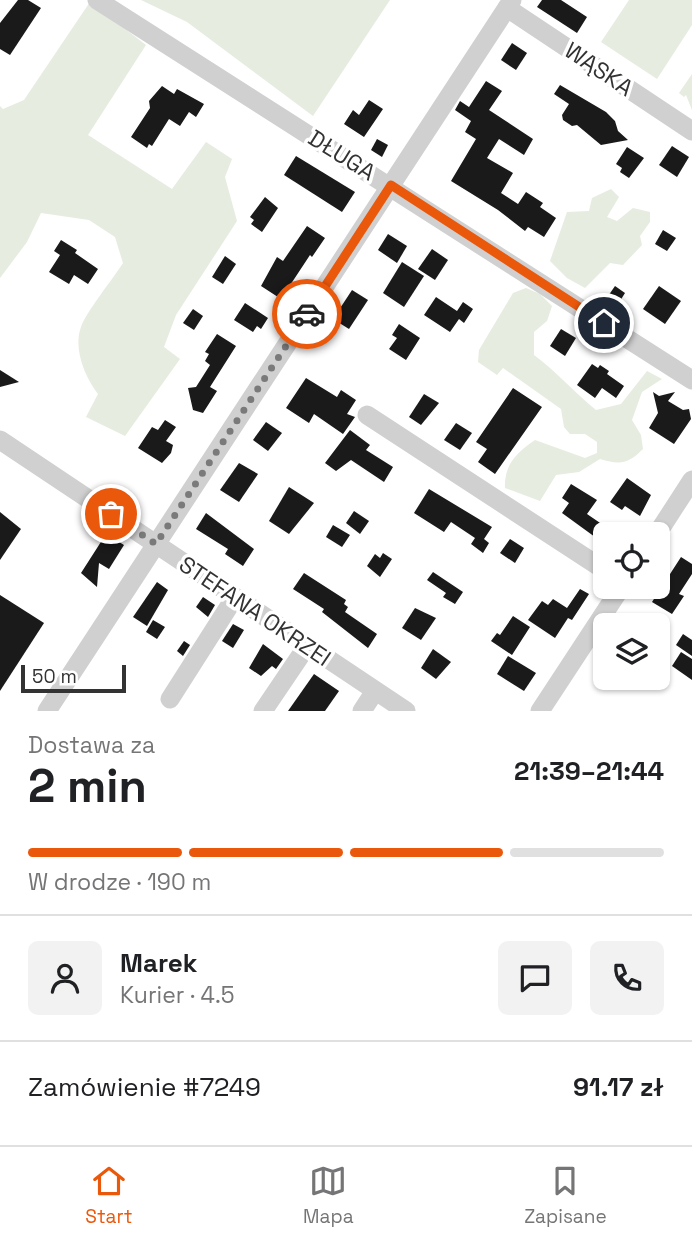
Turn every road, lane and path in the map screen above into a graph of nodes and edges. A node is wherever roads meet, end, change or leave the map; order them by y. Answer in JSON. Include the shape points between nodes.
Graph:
{"nodes":[{"id":1,"x":97,"y":0,"type":"edge"},
{"id":2,"x":509,"y":4,"type":"edge"},
{"id":3,"x":692,"y":131,"type":"edge"},
{"id":4,"x":391,"y":185,"type":"junction"},
{"id":5,"x":692,"y":380,"type":"edge"},
{"id":6,"x":367,"y":415,"type":"dead end"},
{"id":7,"x":0,"y":440,"type":"edge"},
{"id":8,"x":692,"y":481,"type":"edge"},
{"id":9,"x":665,"y":522,"type":"edge"},
{"id":10,"x":156,"y":544,"type":"junction"},
{"id":11,"x":593,"y":563,"type":"edge"},
{"id":12,"x":235,"y":597,"type":"junction"},
{"id":13,"x":613,"y":599,"type":"edge"},
{"id":14,"x":307,"y":646,"type":"junction"},
{"id":15,"x":375,"y":691,"type":"junction"},
{"id":16,"x":170,"y":699,"type":"dead end"},
{"id":17,"x":47,"y":711,"type":"edge"},
{"id":18,"x":263,"y":711,"type":"edge"},
{"id":19,"x":362,"y":711,"type":"edge"},
{"id":20,"x":406,"y":711,"type":"edge"},
{"id":21,"x":540,"y":711,"type":"edge"}],
"edges":[{"from":1,"to":4,"type":"street","name":"DŁUGA"},
{"from":2,"to":3,"type":"street","name":"WĄSKA"},
{"from":2,"to":4,"type":"street"},
{"from":4,"to":5,"type":"street","name":"DŁUGA"},
{"from":4,"to":10,"type":"street"},
{"from":6,"to":11,"type":"street"},
{"from":7,"to":10,"type":"street","name":"STEFANA OKRZEI"},
{"from":8,"to":9,"type":"street"},
{"from":10,"to":12,"type":"street","name":"STEFANA OKRZEI"},
{"from":10,"to":17,"type":"street"},
{"from":12,"to":14,"type":"street","name":"STEFANA OKRZEI"},
{"from":12,"to":16,"type":"street"},
{"from":13,"to":21,"type":"street"},
{"from":14,"to":15,"type":"street","name":"STEFANA OKRZEI"},
{"from":14,"to":18,"type":"street"},
{"from":15,"to":19,"type":"street"},
{"from":15,"to":20,"type":"street","name":"STEFANA OKRZEI"}]}
